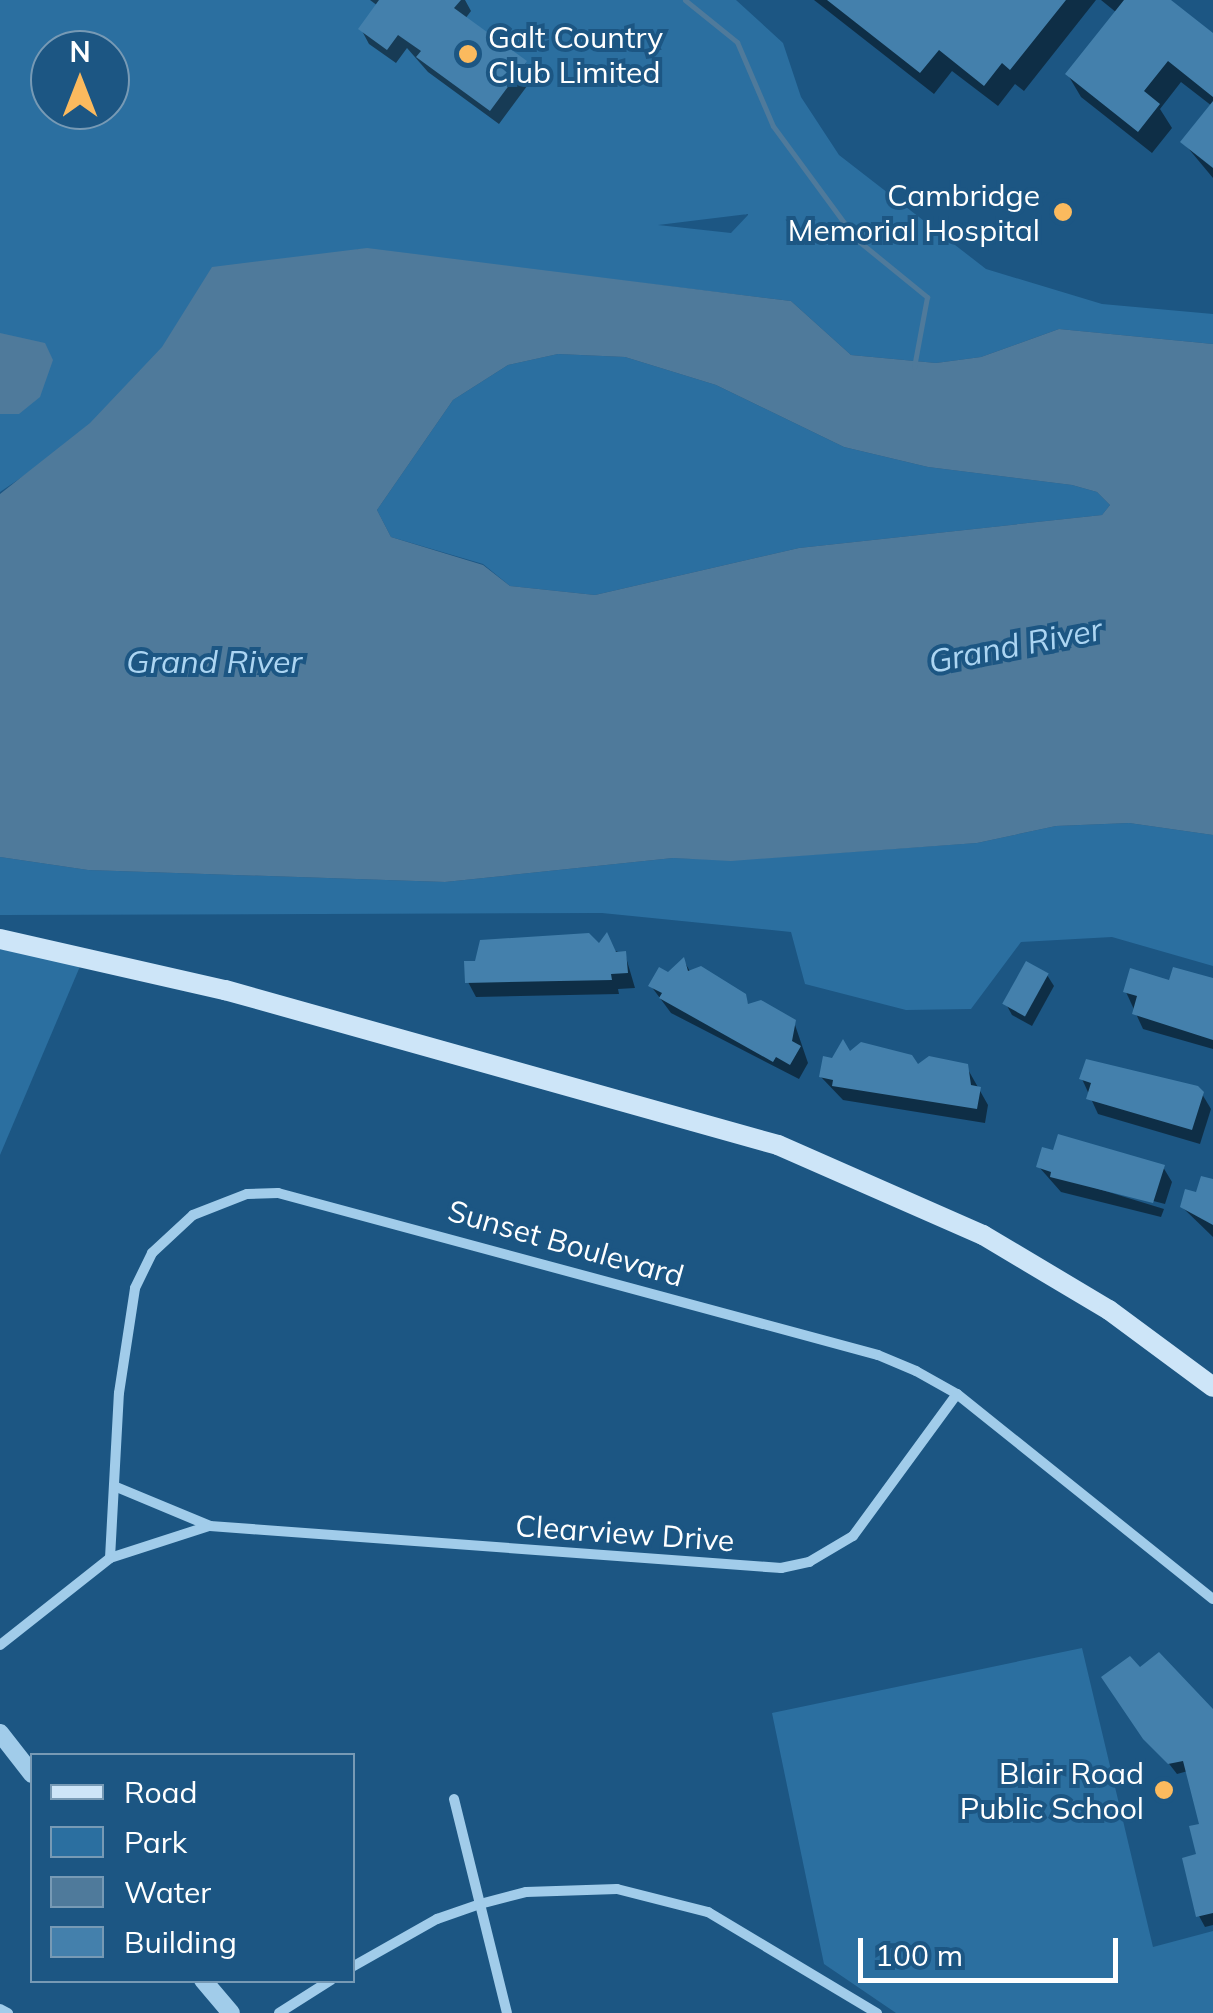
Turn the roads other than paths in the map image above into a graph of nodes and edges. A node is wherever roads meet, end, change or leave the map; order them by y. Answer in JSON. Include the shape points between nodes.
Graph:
{"nodes":[{"id":1,"x":0,"y":939,"type":"edge"},
{"id":2,"x":1213,"y":1387,"type":"edge"},
{"id":3,"x":957,"y":1394,"type":"junction"},
{"id":4,"x":114,"y":1486,"type":"junction"},
{"id":5,"x":210,"y":1526,"type":"junction"},
{"id":6,"x":110,"y":1558,"type":"junction"},
{"id":7,"x":1213,"y":1599,"type":"edge"},
{"id":8,"x":0,"y":1646,"type":"edge"},
{"id":9,"x":0,"y":1733,"type":"edge"},
{"id":10,"x":30,"y":1771,"type":"edge"},
{"id":11,"x":454,"y":1798,"type":"dead end"},
{"id":12,"x":480,"y":1904,"type":"junction"},
{"id":13,"x":355,"y":1965,"type":"edge"},
{"id":14,"x":206,"y":1983,"type":"edge"},
{"id":15,"x":326,"y":1983,"type":"edge"},
{"id":16,"x":0,"y":2009,"type":"edge"},
{"id":17,"x":8,"y":2013,"type":"edge"},
{"id":18,"x":231,"y":2013,"type":"edge"},
{"id":19,"x":280,"y":2013,"type":"edge"},
{"id":20,"x":507,"y":2013,"type":"edge"},
{"id":21,"x":877,"y":2013,"type":"edge"}],
"edges":[{"from":1,"to":2,"type":"main road","via":[[225,990],[778,1145],[983,1235],[1109,1310]]},
{"from":3,"to":4,"type":"street","name":"Sunset Boulevard","via":[[878,1355],[312,1198],[247,1194],[173,1229],[152,1253],[136,1288],[124,1338]]},
{"from":3,"to":5,"type":"street","name":"Clearview Drive","via":[[854,1536],[809,1562],[781,1568]]},
{"from":3,"to":7,"type":"street","name":"Sunset Boulevard"},
{"from":4,"to":5,"type":"street","name":"Clearview Drive"},
{"from":4,"to":6,"type":"street","name":"Sunset Boulevard"},
{"from":5,"to":6,"type":"street","name":"Clearview Drive"},
{"from":6,"to":8,"type":"street","name":"Clearview Drive"},
{"from":9,"to":10,"type":"street"},
{"from":11,"to":12,"type":"street"},
{"from":12,"to":13,"type":"street","via":[[436,1918]]},
{"from":12,"to":20,"type":"street"},
{"from":12,"to":21,"type":"street","via":[[581,1886],[708,1912]]},
{"from":14,"to":18,"type":"street"},
{"from":15,"to":19,"type":"street"},
{"from":16,"to":17,"type":"street"}]}
